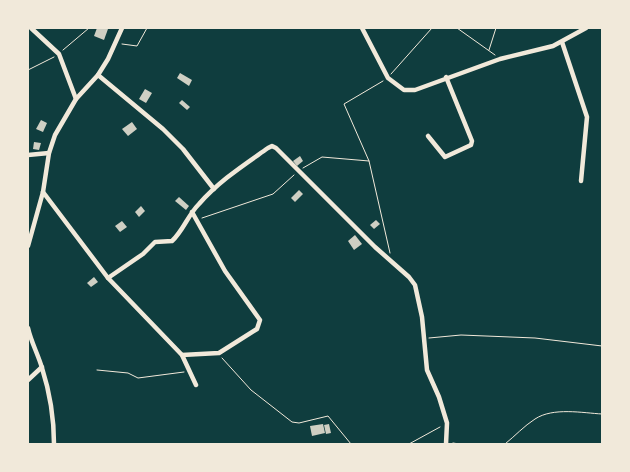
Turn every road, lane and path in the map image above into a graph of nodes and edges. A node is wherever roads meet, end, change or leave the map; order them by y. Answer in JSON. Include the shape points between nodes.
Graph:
{"nodes":[{"id":1,"x":31,"y":28,"type":"edge"},
{"id":2,"x":89,"y":28,"type":"edge"},
{"id":3,"x":122,"y":28,"type":"edge"},
{"id":4,"x":147,"y":28,"type":"edge"},
{"id":5,"x":362,"y":28,"type":"edge"},
{"id":6,"x":432,"y":28,"type":"edge"},
{"id":7,"x":457,"y":28,"type":"edge"},
{"id":8,"x":496,"y":28,"type":"edge"},
{"id":9,"x":586,"y":28,"type":"edge"},
{"id":10,"x":562,"y":42,"type":"junction"},
{"id":11,"x":116,"y":43,"type":"junction"},
{"id":12,"x":488,"y":50,"type":"junction"},
{"id":13,"x":59,"y":54,"type":"junction"},
{"id":14,"x":500,"y":59,"type":"junction"},
{"id":15,"x":28,"y":70,"type":"edge"},
{"id":16,"x":98,"y":76,"type":"junction"},
{"id":17,"x":446,"y":77,"type":"junction"},
{"id":18,"x":388,"y":78,"type":"junction"},
{"id":19,"x":76,"y":99,"type":"junction"},
{"id":20,"x":428,"y":136,"type":"dead end"},
{"id":21,"x":49,"y":153,"type":"junction"},
{"id":22,"x":28,"y":155,"type":"edge"},
{"id":23,"x":370,"y":161,"type":"junction"},
{"id":24,"x":298,"y":171,"type":"junction"},
{"id":25,"x":581,"y":181,"type":"dead end"},
{"id":26,"x":214,"y":189,"type":"junction"},
{"id":27,"x":43,"y":192,"type":"junction"},
{"id":28,"x":192,"y":212,"type":"junction"},
{"id":29,"x":196,"y":220,"type":"junction"},
{"id":30,"x":28,"y":246,"type":"edge"},
{"id":31,"x":392,"y":260,"type":"junction"},
{"id":32,"x":108,"y":278,"type":"junction"},
{"id":33,"x":28,"y":328,"type":"edge"},
{"id":34,"x":423,"y":338,"type":"junction"},
{"id":35,"x":602,"y":346,"type":"edge"},
{"id":36,"x":219,"y":354,"type":"junction"},
{"id":37,"x":182,"y":355,"type":"junction"},
{"id":38,"x":42,"y":367,"type":"junction"},
{"id":39,"x":97,"y":370,"type":"dead end"},
{"id":40,"x":189,"y":371,"type":"junction"},
{"id":41,"x":28,"y":380,"type":"edge"},
{"id":42,"x":196,"y":385,"type":"dead end"},
{"id":43,"x":602,"y":414,"type":"edge"},
{"id":44,"x":447,"y":423,"type":"junction"},
{"id":45,"x":447,"y":443,"type":"edge"},
{"id":46,"x":54,"y":444,"type":"edge"},
{"id":47,"x":351,"y":444,"type":"edge"},
{"id":48,"x":409,"y":444,"type":"edge"},
{"id":49,"x":459,"y":444,"type":"edge"},
{"id":50,"x":505,"y":444,"type":"edge"}],
"edges":[{"from":1,"to":13,"type":"street"},
{"from":2,"to":13,"type":"path"},
{"from":3,"to":11,"type":"street"},
{"from":4,"to":11,"type":"path","via":[[138,46]]},
{"from":5,"to":18,"type":"street"},
{"from":6,"to":18,"type":"path"},
{"from":7,"to":12,"type":"path"},
{"from":8,"to":12,"type":"path"},
{"from":9,"to":10,"type":"street"},
{"from":10,"to":14,"type":"street"},
{"from":10,"to":25,"type":"street","via":[[587,117]]},
{"from":11,"to":16,"type":"street"},
{"from":12,"to":14,"type":"path"},
{"from":13,"to":15,"type":"path"},
{"from":13,"to":19,"type":"street"},
{"from":14,"to":17,"type":"street"},
{"from":16,"to":19,"type":"street"},
{"from":16,"to":26,"type":"street","via":[[183,149]]},
{"from":17,"to":18,"type":"street","via":[[415,90],[404,90]]},
{"from":17,"to":20,"type":"street","via":[[471,145],[444,157]]},
{"from":18,"to":23,"type":"path","via":[[344,104]]},
{"from":19,"to":21,"type":"street","via":[[55,135]]},
{"from":21,"to":22,"type":"street"},
{"from":21,"to":27,"type":"street"},
{"from":23,"to":24,"type":"path","via":[[322,157]]},
{"from":23,"to":31,"type":"path"},
{"from":24,"to":26,"type":"street","via":[[272,146],[234,171]]},
{"from":24,"to":29,"type":"path","via":[[273,194]]},
{"from":24,"to":31,"type":"street"},
{"from":26,"to":28,"type":"street"},
{"from":27,"to":30,"type":"street"},
{"from":27,"to":32,"type":"street"},
{"from":28,"to":29,"type":"street"},
{"from":28,"to":32,"type":"street","via":[[172,242],[155,242]]},
{"from":29,"to":36,"type":"street","via":[[225,271],[260,320],[257,329]]},
{"from":31,"to":34,"type":"street","via":[[415,285]]},
{"from":32,"to":37,"type":"street"},
{"from":33,"to":38,"type":"street"},
{"from":34,"to":35,"type":"path","via":[[461,334]]},
{"from":34,"to":44,"type":"street","via":[[428,376]]},
{"from":36,"to":37,"type":"street"},
{"from":36,"to":47,"type":"path","via":[[251,390],[292,422],[328,416]]},
{"from":37,"to":40,"type":"street"},
{"from":38,"to":41,"type":"street"},
{"from":38,"to":46,"type":"street","via":[[54,421]]},
{"from":39,"to":40,"type":"path","via":[[138,378]]},
{"from":40,"to":42,"type":"street"},
{"from":43,"to":50,"type":"path","via":[[571,412],[543,415]]},
{"from":44,"to":45,"type":"street"},
{"from":44,"to":48,"type":"path"},
{"from":45,"to":49,"type":"path"}]}
